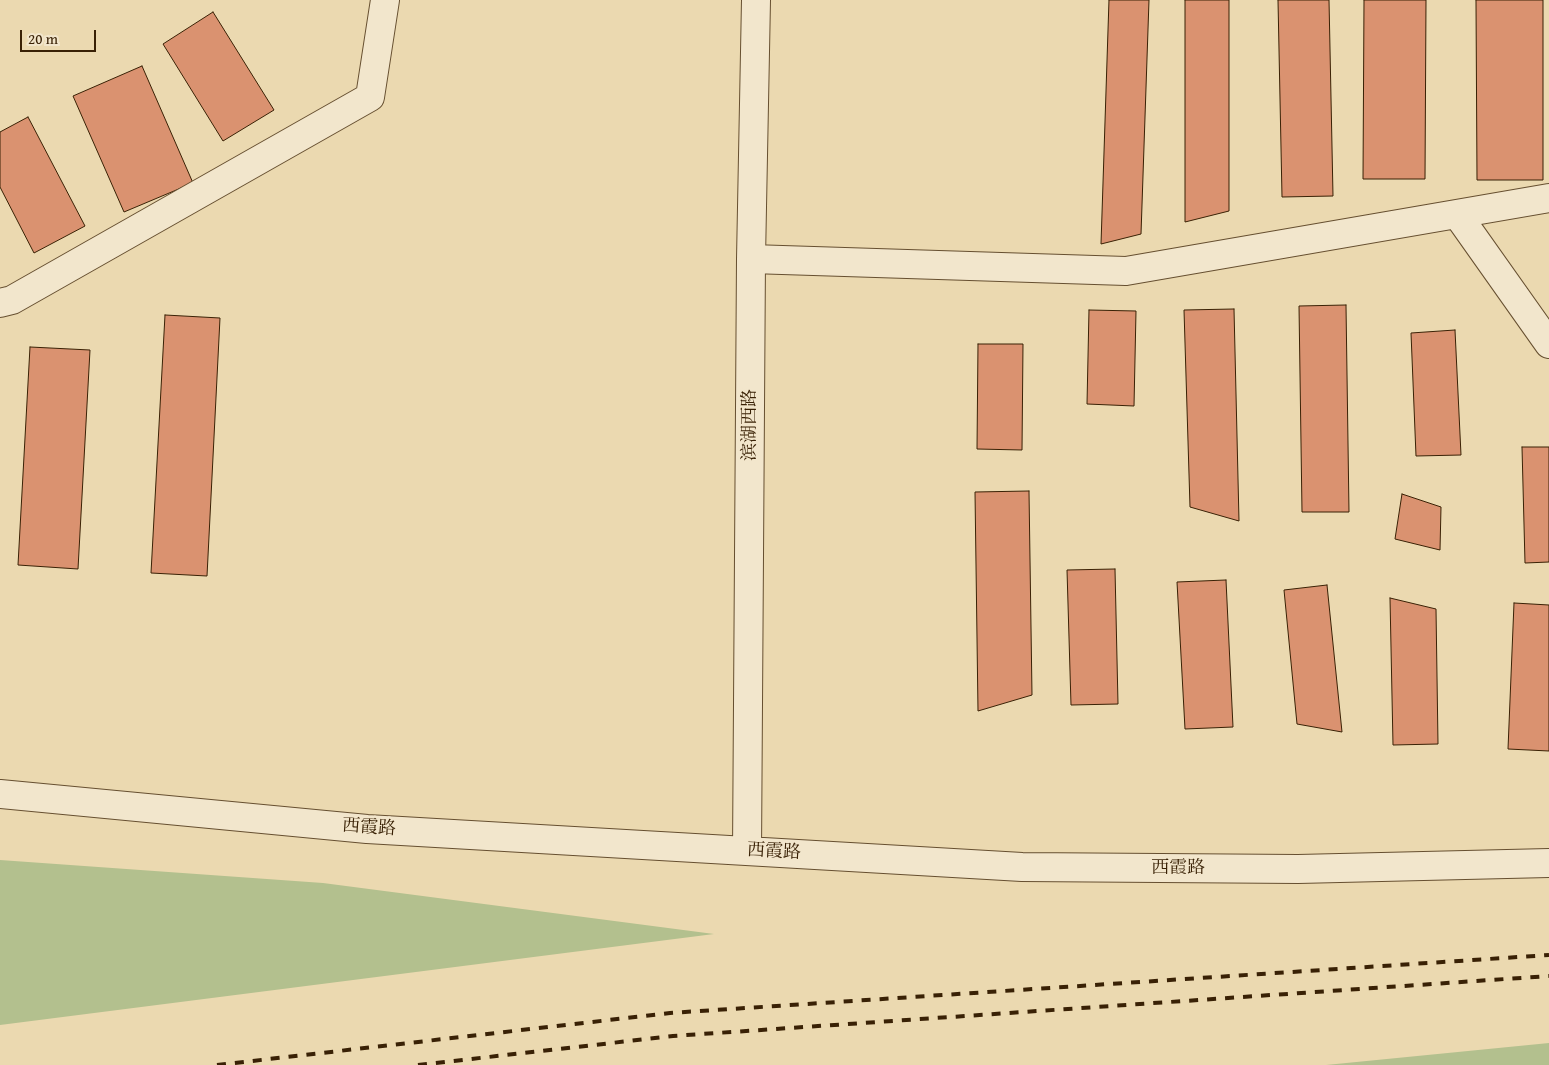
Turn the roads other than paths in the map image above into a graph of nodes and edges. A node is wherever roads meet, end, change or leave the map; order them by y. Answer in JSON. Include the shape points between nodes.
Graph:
{"nodes":[{"id":1,"x":385,"y":0,"type":"edge"},
{"id":2,"x":756,"y":0,"type":"edge"},
{"id":3,"x":1549,"y":198,"type":"edge"},
{"id":4,"x":1457,"y":214,"type":"junction"},
{"id":5,"x":751,"y":260,"type":"junction"},
{"id":6,"x":0,"y":303,"type":"edge"},
{"id":7,"x":1549,"y":344,"type":"edge"},
{"id":8,"x":0,"y":794,"type":"edge"},
{"id":9,"x":747,"y":851,"type":"junction"},
{"id":10,"x":1549,"y":863,"type":"edge"}],
"edges":[{"from":1,"to":6,"type":"street","via":[[370,97],[12,300]]},
{"from":2,"to":5,"type":"street","name":"滨湖西路"},
{"from":3,"to":4,"type":"street"},
{"from":4,"to":5,"type":"street","via":[[1126,271]]},
{"from":4,"to":7,"type":"street"},
{"from":5,"to":9,"type":"street","name":"滨湖西路"},
{"from":8,"to":9,"type":"street","name":"西霞路","via":[[367,829]]},
{"from":9,"to":10,"type":"street","name":"西霞路","via":[[1022,867],[1298,869]]}]}
